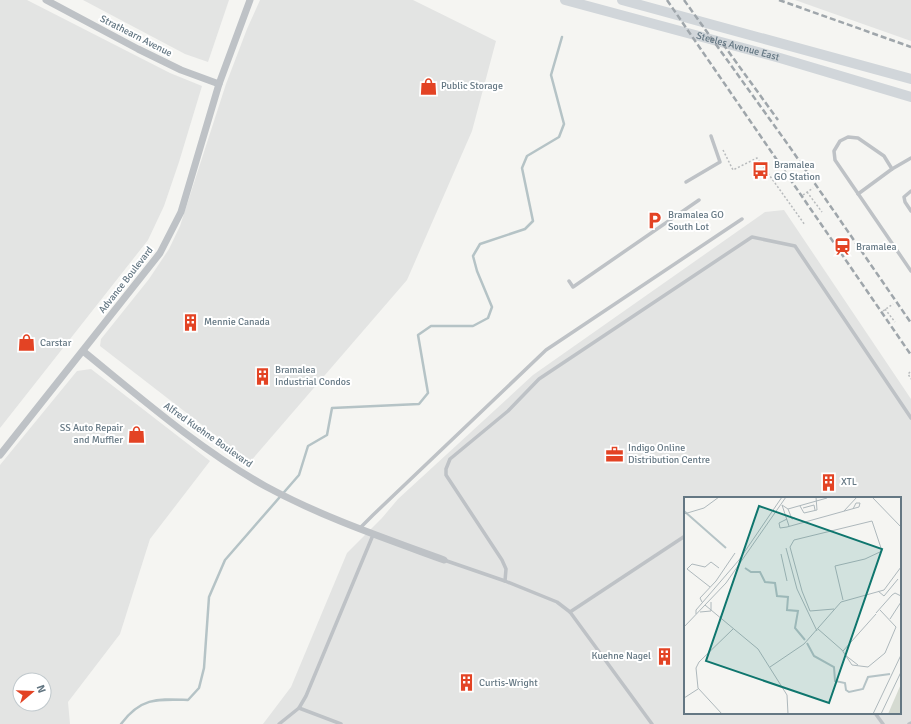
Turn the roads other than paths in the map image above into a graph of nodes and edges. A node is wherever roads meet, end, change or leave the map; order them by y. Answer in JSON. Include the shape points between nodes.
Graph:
{"nodes":[{"id":1,"x":46,"y":0,"type":"edge"},
{"id":2,"x":250,"y":0,"type":"edge"},
{"id":3,"x":565,"y":0,"type":"edge"},
{"id":4,"x":622,"y":0,"type":"edge"},
{"id":5,"x":911,"y":79,"type":"edge"},
{"id":6,"x":219,"y":84,"type":"junction"},
{"id":7,"x":911,"y":97,"type":"edge"},
{"id":8,"x":711,"y":136,"type":"dead end"},
{"id":9,"x":911,"y":158,"type":"edge"},
{"id":10,"x":892,"y":169,"type":"junction"},
{"id":11,"x":686,"y":182,"type":"dead end"},
{"id":12,"x":911,"y":191,"type":"edge"},
{"id":13,"x":858,"y":194,"type":"junction"},
{"id":14,"x":699,"y":200,"type":"dead end"},
{"id":15,"x":911,"y":211,"type":"edge"},
{"id":16,"x":742,"y":219,"type":"dead end"},
{"id":17,"x":911,"y":271,"type":"edge"},
{"id":18,"x":569,"y":280,"type":"dead end"},
{"id":19,"x":83,"y":351,"type":"junction"},
{"id":20,"x":911,"y":418,"type":"edge"},
{"id":21,"x":0,"y":455,"type":"edge"},
{"id":22,"x":360,"y":528,"type":"junction"},
{"id":23,"x":374,"y":534,"type":"junction"},
{"id":24,"x":684,"y":537,"type":"edge"},
{"id":25,"x":444,"y":560,"type":"joint"},
{"id":26,"x":504,"y":582,"type":"junction"},
{"id":27,"x":570,"y":612,"type":"junction"},
{"id":28,"x":299,"y":708,"type":"junction"},
{"id":29,"x":876,"y":714,"type":"edge"},
{"id":30,"x":281,"y":723,"type":"edge"},
{"id":31,"x":341,"y":724,"type":"edge"},
{"id":32,"x":652,"y":724,"type":"edge"},
{"id":33,"x":883,"y":724,"type":"edge"}],
"edges":[{"from":1,"to":6,"type":"street","name":"Strathearn Avenue","via":[[181,70]]},
{"from":2,"to":6,"type":"street","name":"Advance Boulevard"},
{"from":3,"to":7,"type":"main road","name":"Steeles Avenue East","via":[[780,58]]},
{"from":4,"to":5,"type":"main road","name":"Steeles Avenue East"},
{"from":6,"to":19,"type":"street","name":"Advance Boulevard","via":[[176,223],[160,253]]},
{"from":8,"to":11,"type":"lane","via":[[720,162]]},
{"from":9,"to":10,"type":"lane"},
{"from":10,"to":13,"type":"lane"},
{"from":10,"to":13,"type":"lane","via":[[884,156],[858,138],[848,137],[840,141],[834,151],[835,160]]},
{"from":12,"to":15,"type":"lane","via":[[904,197]]},
{"from":13,"to":17,"type":"lane"},
{"from":14,"to":18,"type":"lane","via":[[573,286]]},
{"from":16,"to":22,"type":"lane","via":[[546,350]]},
{"from":19,"to":21,"type":"street","name":"Advance Boulevard"},
{"from":19,"to":22,"type":"street","name":"Alfred Kuehne Boulevard","via":[[179,429],[223,461],[298,502]]},
{"from":20,"to":26,"type":"lane","via":[[795,246],[752,237],[539,379],[508,411],[450,459],[446,475],[502,560],[506,569]]},
{"from":22,"to":23,"type":"street","name":"Alfred Kuehne Boulevard"},
{"from":23,"to":25,"type":"street","name":"Alfred Kuehne Boulevard"},
{"from":23,"to":28,"type":"lane"},
{"from":24,"to":27,"type":"lane"},
{"from":25,"to":26,"type":"lane"},
{"from":26,"to":27,"type":"lane","via":[[557,602]]},
{"from":27,"to":32,"type":"lane"},
{"from":28,"to":30,"type":"lane"},
{"from":28,"to":31,"type":"lane"},
{"from":29,"to":33,"type":"lane"}]}
